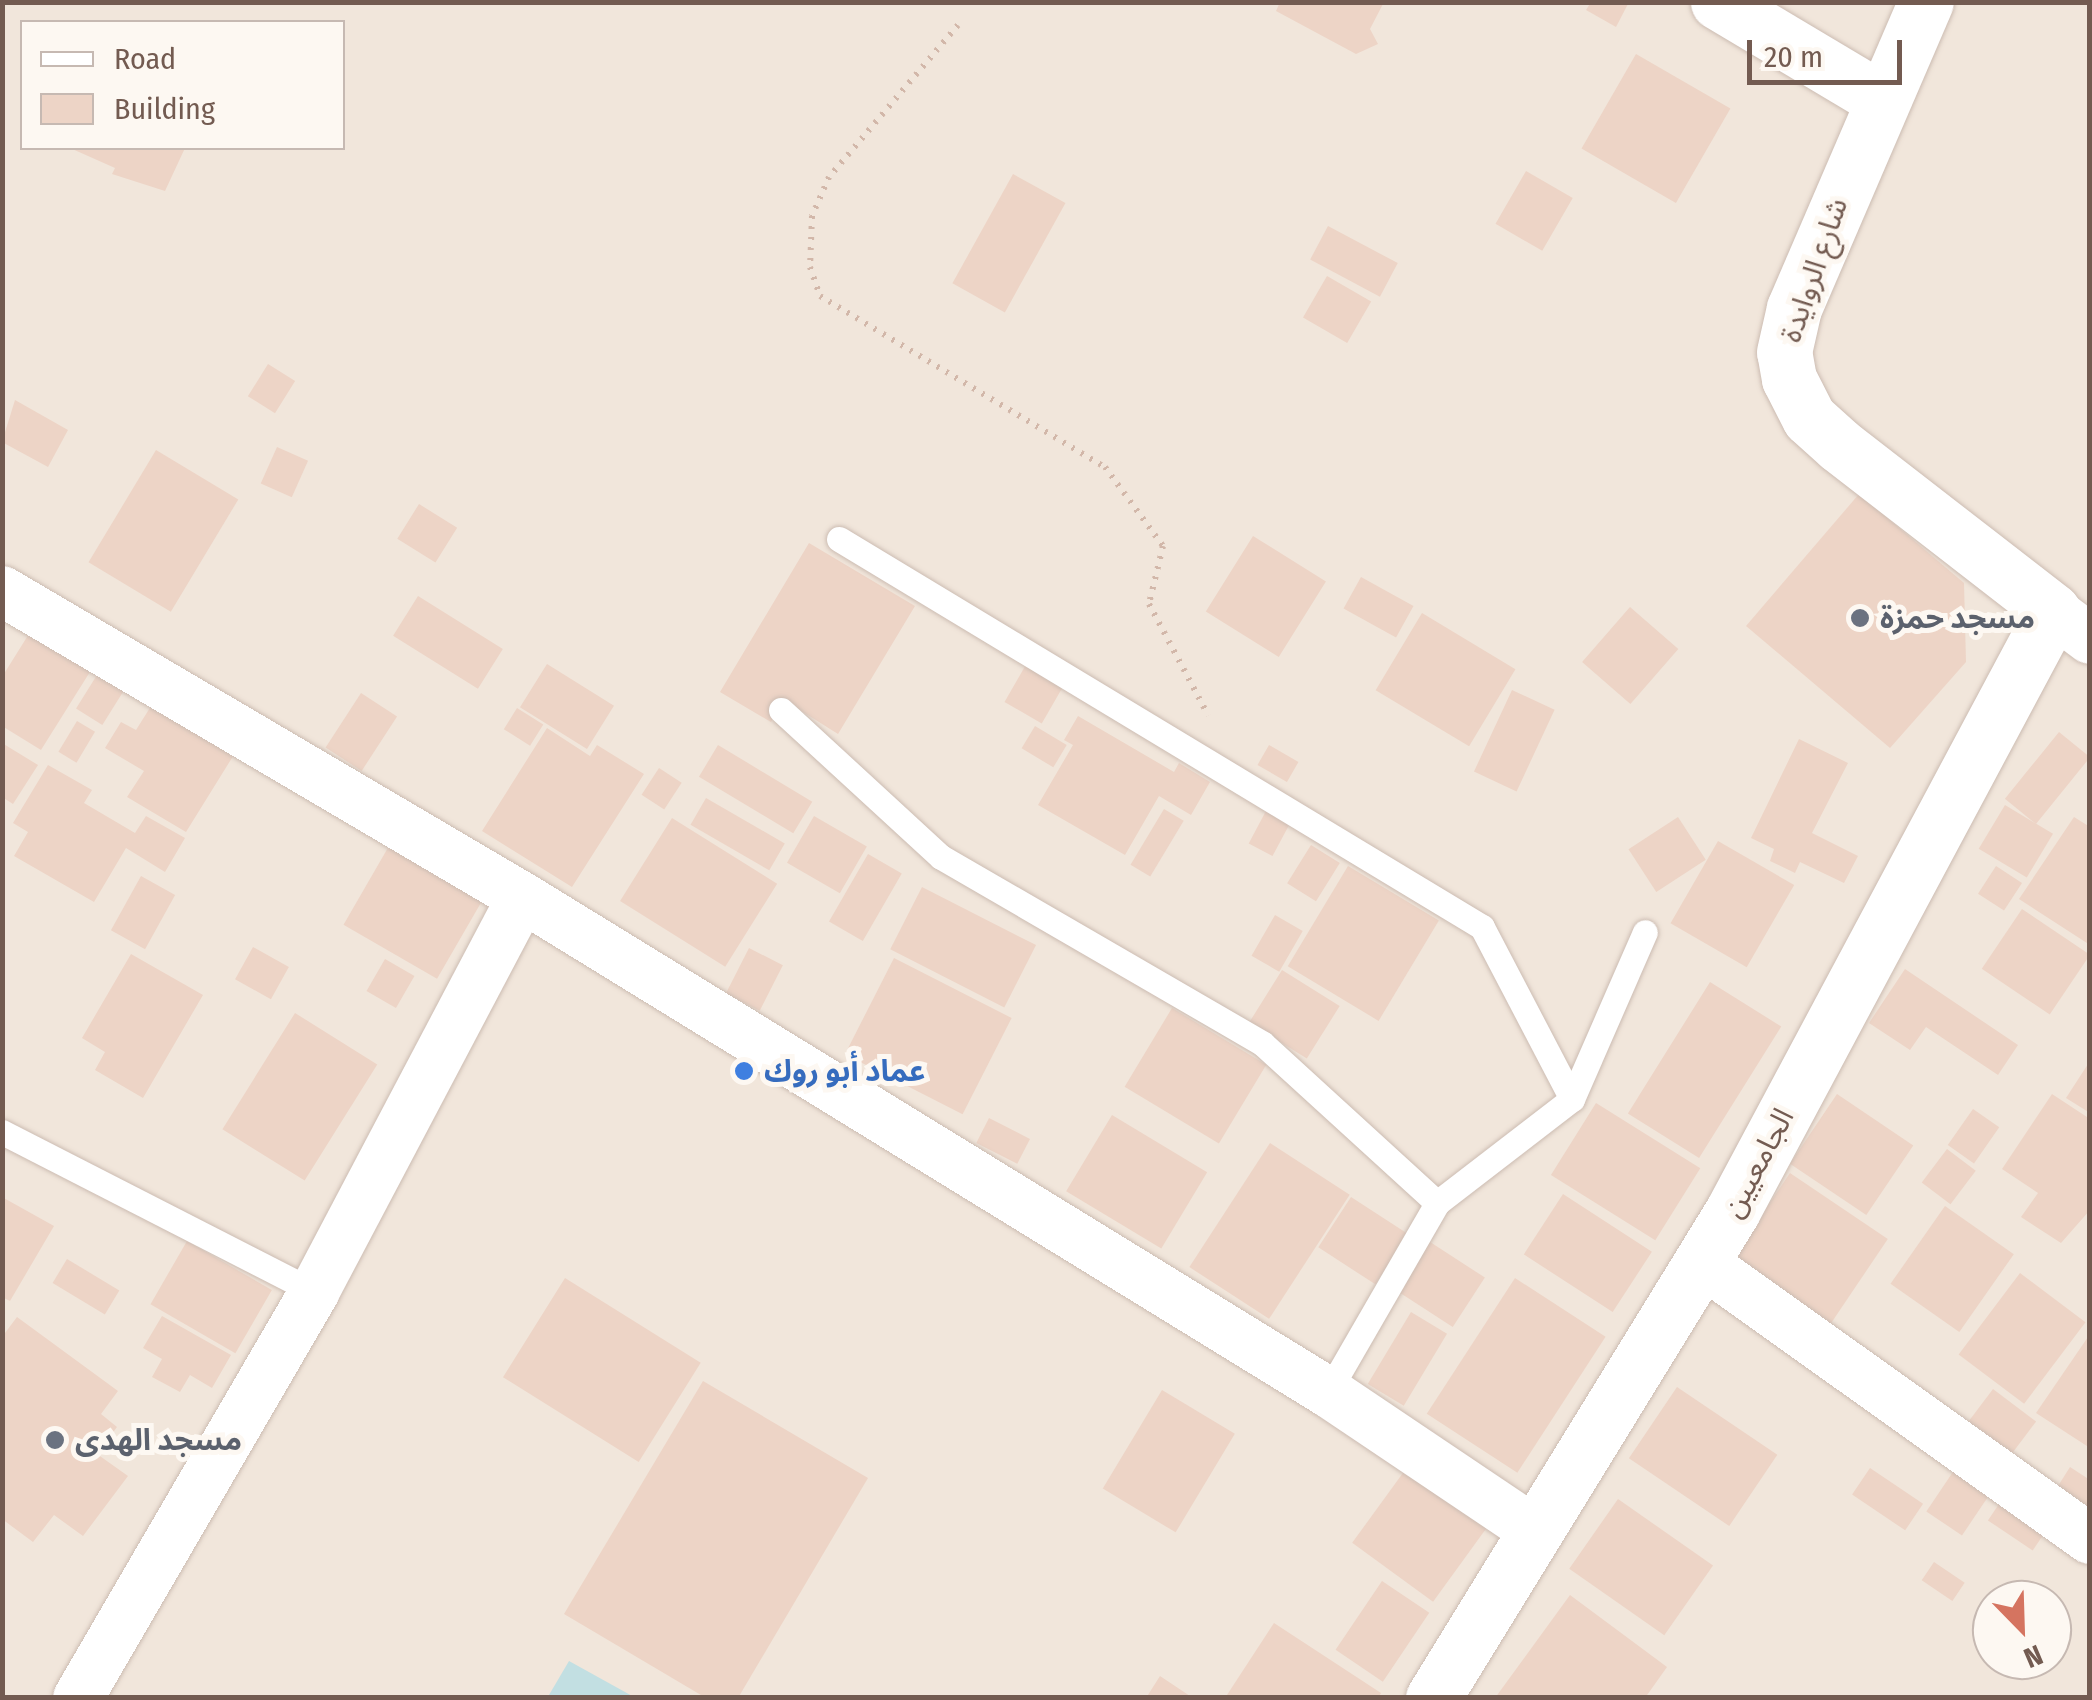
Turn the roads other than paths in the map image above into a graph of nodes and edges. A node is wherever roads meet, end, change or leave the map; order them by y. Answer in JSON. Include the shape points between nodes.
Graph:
{"nodes":[{"id":1,"x":1718,"y":2,"type":"edge"},
{"id":2,"x":1926,"y":2,"type":"edge"},
{"id":3,"x":1881,"y":99,"type":"junction"},
{"id":4,"x":839,"y":539,"type":"dead end"},
{"id":5,"x":2,"y":591,"type":"edge"},
{"id":6,"x":2072,"y":625,"type":"edge"},
{"id":7,"x":781,"y":710,"type":"dead end"},
{"id":8,"x":522,"y":896,"type":"junction"},
{"id":9,"x":1645,"y":932,"type":"dead end"},
{"id":10,"x":1572,"y":1099,"type":"junction"},
{"id":11,"x":2,"y":1132,"type":"edge"},
{"id":12,"x":1437,"y":1203,"type":"junction"},
{"id":13,"x":1703,"y":1263,"type":"junction"},
{"id":14,"x":314,"y":1292,"type":"junction"},
{"id":15,"x":1328,"y":1392,"type":"junction"},
{"id":16,"x":1533,"y":1530,"type":"junction"},
{"id":17,"x":2090,"y":1540,"type":"edge"},
{"id":18,"x":78,"y":1698,"type":"edge"},
{"id":19,"x":1432,"y":1698,"type":"edge"}],
"edges":[{"from":1,"to":3,"type":"street"},
{"from":2,"to":3,"type":"street","name":"شارع الروايدة"},
{"from":3,"to":6,"type":"street","name":"شارع الروايدة","via":[[1794,308],[1784,352],[1789,379],[1809,418]]},
{"from":4,"to":10,"type":"lane","via":[[1482,927]]},
{"from":5,"to":8,"type":"street"},
{"from":6,"to":13,"type":"street","name":"الجامعيين"},
{"from":7,"to":12,"type":"lane","via":[[941,857],[1264,1044]]},
{"from":8,"to":14,"type":"street"},
{"from":8,"to":15,"type":"street"},
{"from":9,"to":10,"type":"lane"},
{"from":10,"to":12,"type":"lane"},
{"from":11,"to":14,"type":"lane"},
{"from":12,"to":15,"type":"lane"},
{"from":13,"to":16,"type":"street","name":"الجامعيين"},
{"from":13,"to":17,"type":"street"},
{"from":14,"to":18,"type":"street"},
{"from":15,"to":16,"type":"street"},
{"from":16,"to":19,"type":"street","name":"الجامعيين"}]}
